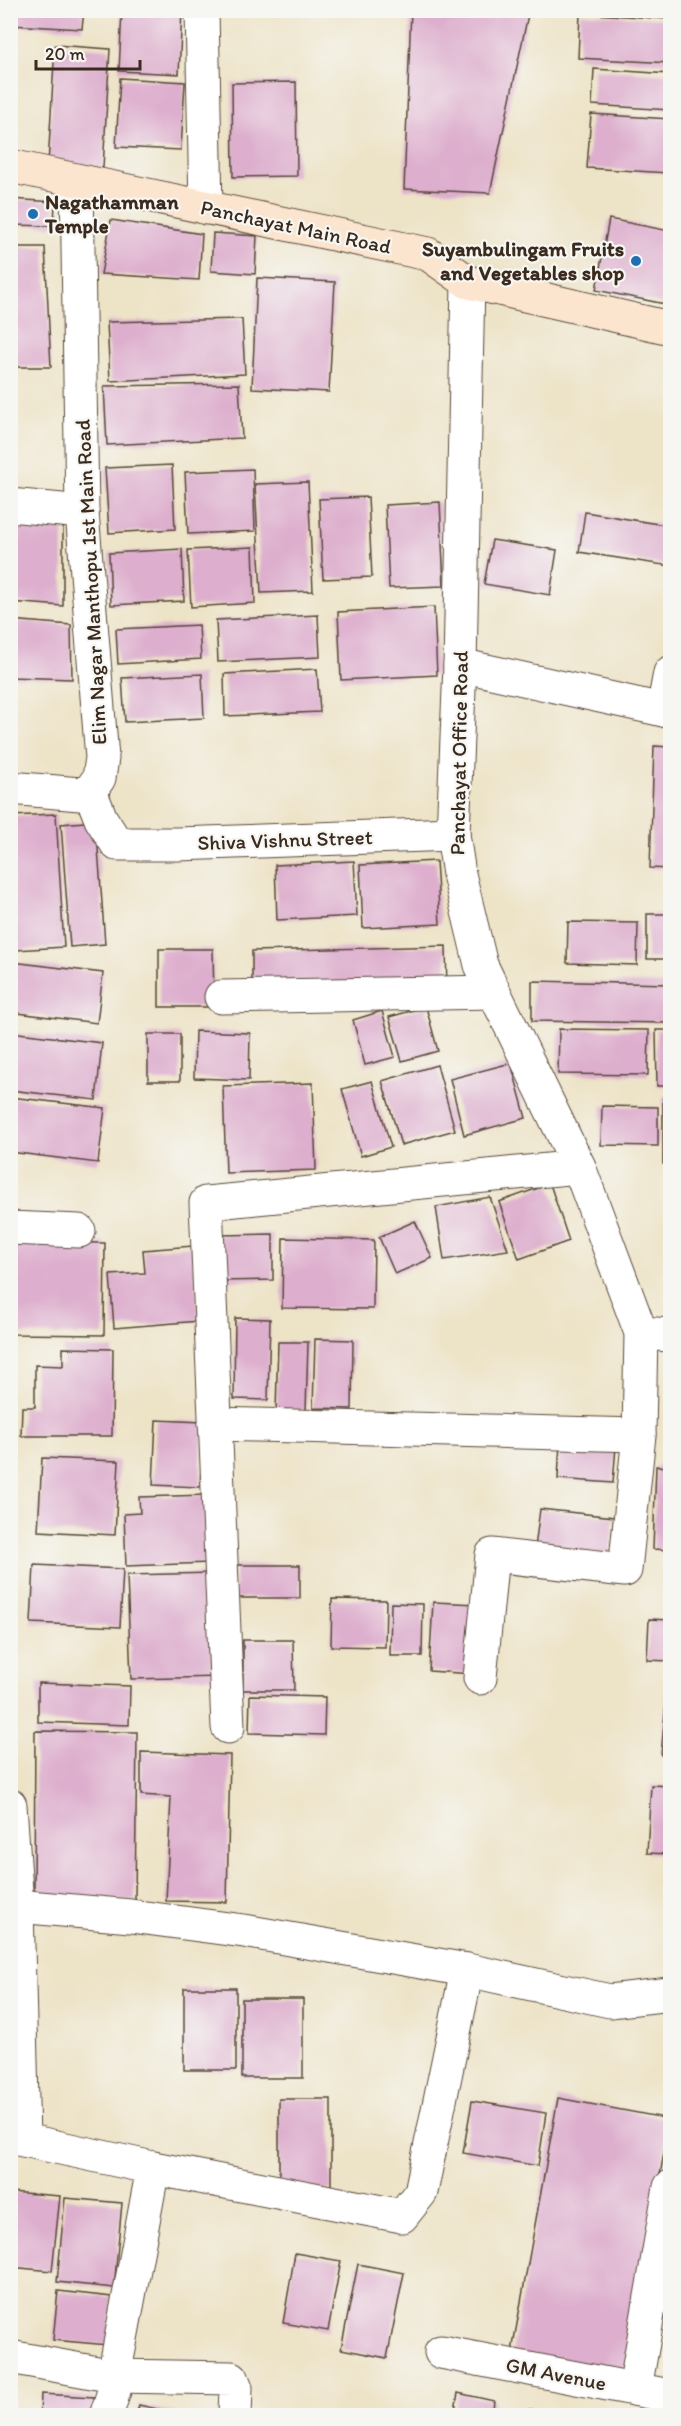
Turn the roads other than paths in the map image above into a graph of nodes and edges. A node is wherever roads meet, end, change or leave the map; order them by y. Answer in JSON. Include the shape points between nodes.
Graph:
{"nodes":[{"id":1,"x":202,"y":10,"type":"edge"},
{"id":2,"x":10,"y":166,"type":"edge"},
{"id":3,"x":77,"y":181,"type":"junction"},
{"id":4,"x":206,"y":208,"type":"junction"},
{"id":5,"x":468,"y":282,"type":"junction"},
{"id":6,"x":670,"y":328,"type":"edge"},
{"id":7,"x":10,"y":505,"type":"edge"},
{"id":8,"x":82,"y":512,"type":"junction"},
{"id":9,"x":460,"y":665,"type":"junction"},
{"id":10,"x":670,"y":673,"type":"edge"},
{"id":11,"x":667,"y":711,"type":"edge"},
{"id":12,"x":10,"y":788,"type":"edge"},
{"id":13,"x":90,"y":791,"type":"junction"},
{"id":14,"x":453,"y":834,"type":"junction"},
{"id":15,"x":494,"y":992,"type":"junction"},
{"id":16,"x":221,"y":997,"type":"dead end"},
{"id":17,"x":579,"y":1167,"type":"junction"},
{"id":18,"x":10,"y":1228,"type":"edge"},
{"id":19,"x":78,"y":1231,"type":"dead end"},
{"id":20,"x":656,"y":1334,"type":"edge"},
{"id":21,"x":215,"y":1424,"type":"junction"},
{"id":22,"x":639,"y":1435,"type":"junction"},
{"id":23,"x":480,"y":1678,"type":"dead end"},
{"id":24,"x":228,"y":1727,"type":"dead end"},
{"id":25,"x":10,"y":1805,"type":"edge"},
{"id":26,"x":17,"y":1906,"type":"junction"},
{"id":27,"x":467,"y":1970,"type":"junction"},
{"id":28,"x":670,"y":1994,"type":"edge"},
{"id":29,"x":17,"y":2138,"type":"edge"},
{"id":30,"x":153,"y":2168,"type":"junction"},
{"id":31,"x":670,"y":2187,"type":"edge"},
{"id":32,"x":441,"y":2352,"type":"dead end"},
{"id":33,"x":10,"y":2357,"type":"edge"},
{"id":34,"x":114,"y":2376,"type":"junction"},
{"id":35,"x":635,"y":2389,"type":"junction"},
{"id":36,"x":670,"y":2396,"type":"edge"},
{"id":37,"x":106,"y":2415,"type":"edge"},
{"id":38,"x":235,"y":2415,"type":"edge"}],
"edges":[{"from":1,"to":4,"type":"street"},
{"from":2,"to":3,"type":"street","name":"Panchayat Main Road"},
{"from":3,"to":4,"type":"street","name":"Panchayat Main Road"},
{"from":3,"to":8,"type":"street","name":"Elim Nagar Manthopu 1st Main Road"},
{"from":4,"to":5,"type":"street","name":"Panchayat Main Road","via":[[428,254]]},
{"from":5,"to":6,"type":"street"},
{"from":5,"to":9,"type":"street","name":"Panchayat Office Road"},
{"from":7,"to":8,"type":"street"},
{"from":8,"to":13,"type":"street","name":"Elim Nagar Manthopu 1st Main Road","via":[[102,758],[99,778]]},
{"from":9,"to":11,"type":"street"},
{"from":9,"to":14,"type":"street","name":"Panchayat Office Road"},
{"from":10,"to":11,"type":"street"},
{"from":12,"to":13,"type":"street","via":[[80,794]]},
{"from":13,"to":14,"type":"street","name":"Shiva Vishnu Street","via":[[117,844]]},
{"from":14,"to":15,"type":"street","name":"Panchayat Office Road","via":[[481,965]]},
{"from":15,"to":16,"type":"street"},
{"from":15,"to":17,"type":"street","name":"Panchayat Office Road"},
{"from":17,"to":20,"type":"street","name":"Panchayat Office Road"},
{"from":17,"to":21,"type":"street","via":[[206,1203]]},
{"from":18,"to":19,"type":"street"},
{"from":20,"to":22,"type":"street","name":"Panchayat Office Road"},
{"from":21,"to":22,"type":"street"},
{"from":21,"to":24,"type":"street"},
{"from":22,"to":23,"type":"street","name":"Panchayat Office Road","via":[[625,1570],[492,1555]]},
{"from":25,"to":26,"type":"street"},
{"from":26,"to":27,"type":"street","via":[[244,1931]]},
{"from":26,"to":29,"type":"street"},
{"from":27,"to":28,"type":"street","via":[[610,2001]]},
{"from":27,"to":30,"type":"street","via":[[421,2192],[402,2216]]},
{"from":29,"to":30,"type":"street"},
{"from":30,"to":34,"type":"street"},
{"from":31,"to":35,"type":"street"},
{"from":32,"to":35,"type":"street","name":"GM Avenue"},
{"from":33,"to":34,"type":"street"},
{"from":34,"to":37,"type":"street","via":[[114,2391]]},
{"from":34,"to":38,"type":"street","via":[[232,2378],[236,2388]]},
{"from":35,"to":36,"type":"street","name":"GM Avenue"}]}
